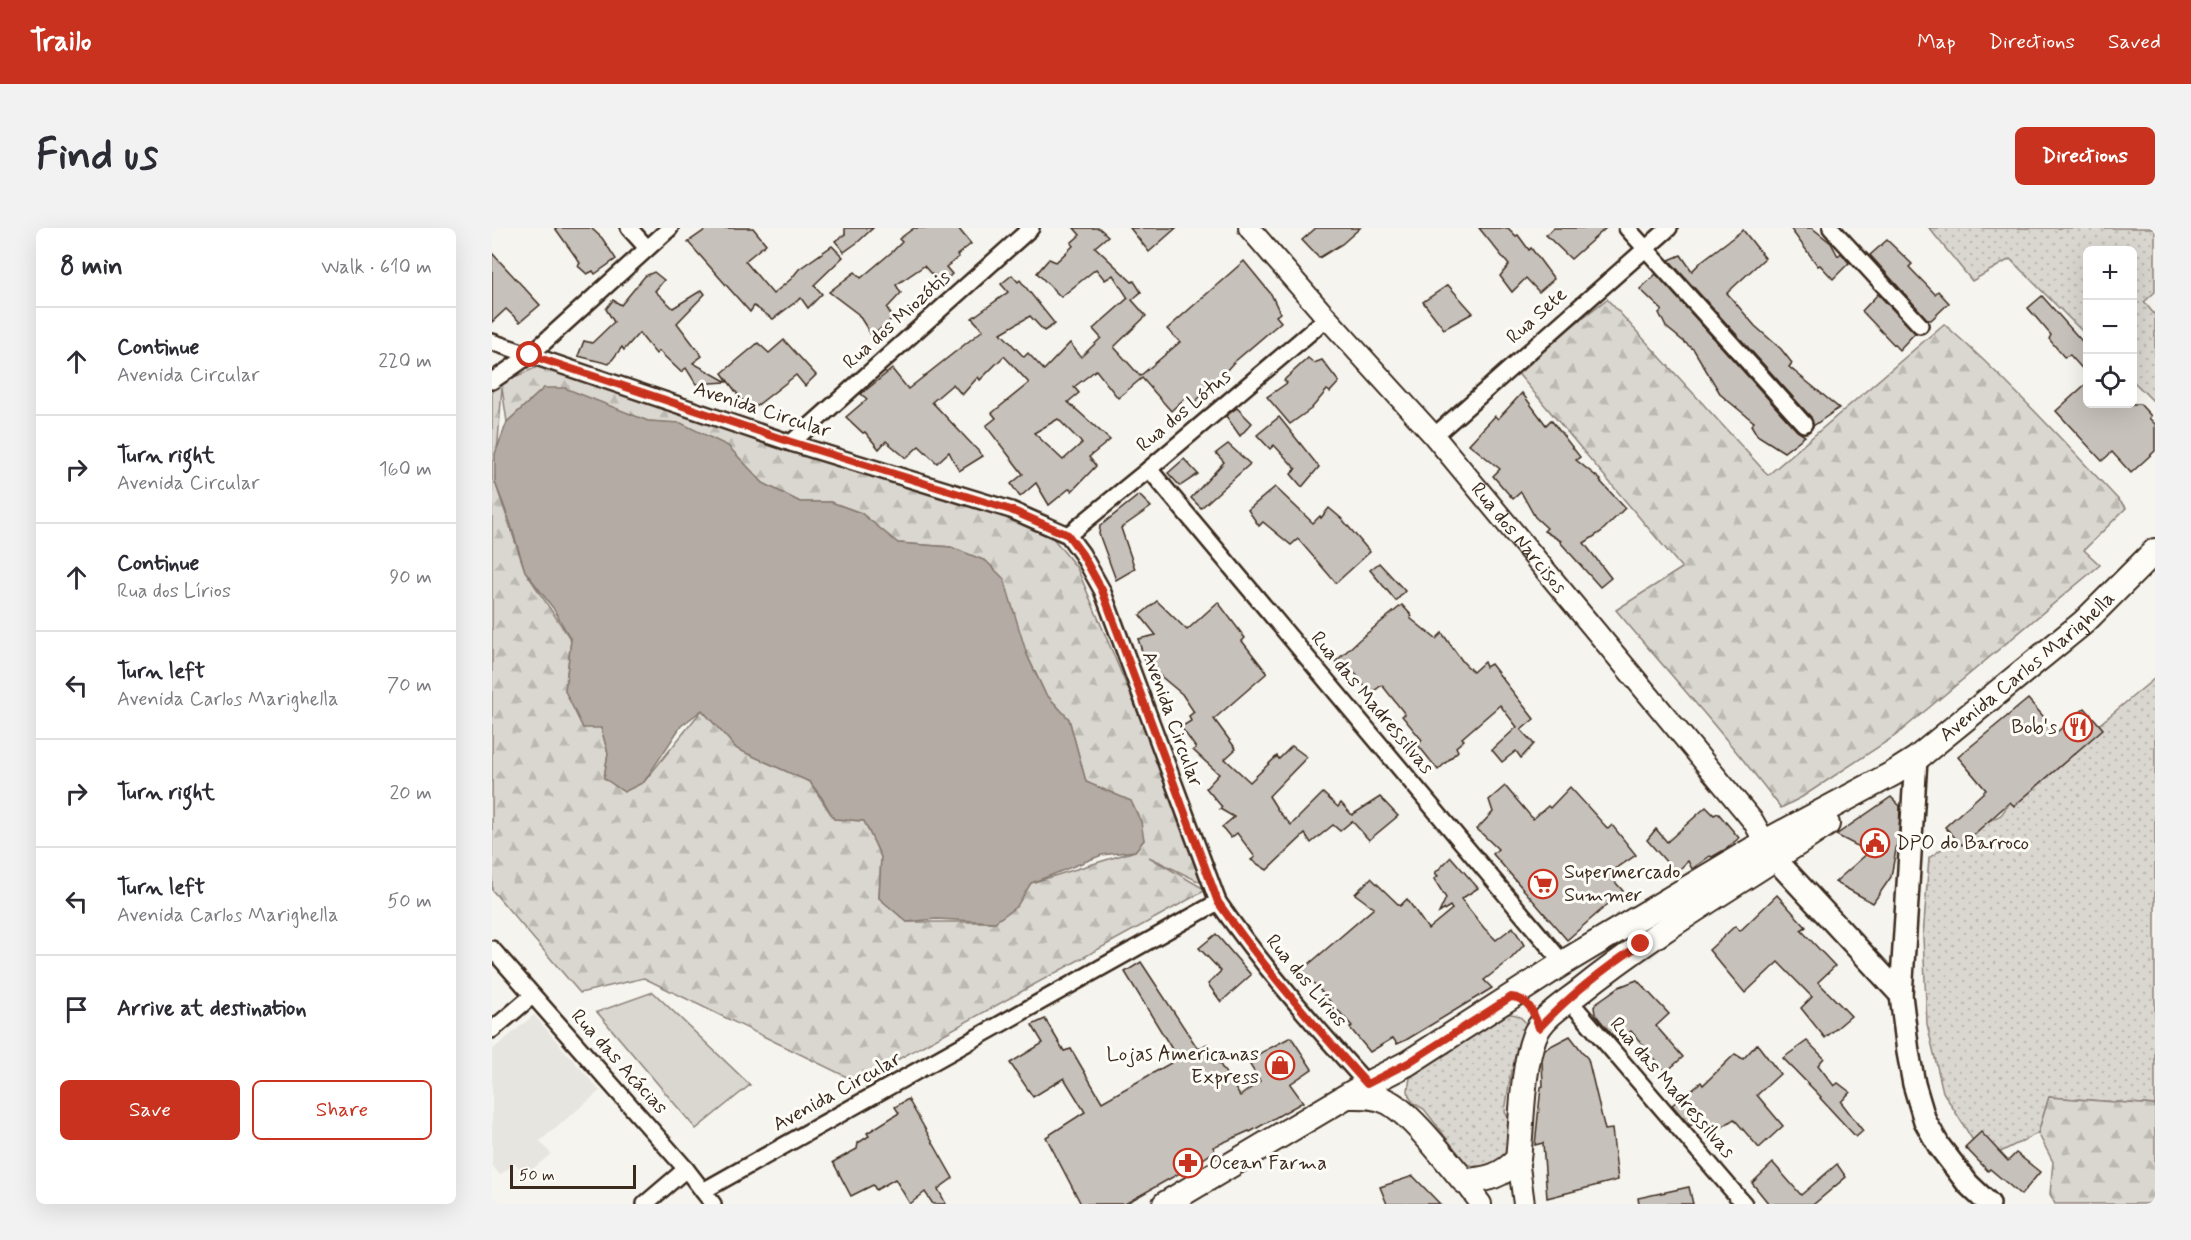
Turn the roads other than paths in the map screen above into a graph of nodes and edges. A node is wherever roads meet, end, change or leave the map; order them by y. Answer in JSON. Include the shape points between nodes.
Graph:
{"nodes":[{"id":1,"x":629,"y":228,"type":"edge"},
{"id":2,"x":670,"y":228,"type":"edge"},
{"id":3,"x":1031,"y":228,"type":"edge"},
{"id":4,"x":1249,"y":228,"type":"edge"},
{"id":5,"x":1627,"y":228,"type":"edge"},
{"id":6,"x":1669,"y":228,"type":"edge"},
{"id":7,"x":1832,"y":228,"type":"edge"},
{"id":8,"x":647,"y":248,"type":"junction"},
{"id":9,"x":1645,"y":249,"type":"junction"},
{"id":10,"x":1327,"y":318,"type":"junction"},
{"id":11,"x":1920,"y":325,"type":"dead end"},
{"id":12,"x":492,"y":342,"type":"edge"},
{"id":13,"x":530,"y":355,"type":"junction"},
{"id":14,"x":492,"y":381,"type":"edge"},
{"id":15,"x":1804,"y":424,"type":"dead end"},
{"id":16,"x":1434,"y":436,"type":"junction"},
{"id":17,"x":791,"y":442,"type":"junction"},
{"id":18,"x":1149,"y":469,"type":"junction"},
{"id":19,"x":1068,"y":535,"type":"junction"},
{"id":20,"x":2155,"y":551,"type":"edge"},
{"id":21,"x":1916,"y":759,"type":"junction"},
{"id":22,"x":1770,"y":851,"type":"junction"},
{"id":23,"x":1218,"y":902,"type":"junction"},
{"id":24,"x":492,"y":949,"type":"edge"},
{"id":25,"x":1563,"y":963,"type":"junction"},
{"id":26,"x":1901,"y":995,"type":"junction"},
{"id":27,"x":532,"y":996,"type":"junction"},
{"id":28,"x":1511,"y":997,"type":"junction"},
{"id":29,"x":1569,"y":1000,"type":"junction"},
{"id":30,"x":1539,"y":1028,"type":"junction"},
{"id":31,"x":492,"y":1030,"type":"edge"},
{"id":32,"x":1408,"y":1063,"type":"junction"},
{"id":33,"x":1358,"y":1090,"type":"junction"},
{"id":34,"x":1400,"y":1109,"type":"junction"},
{"id":35,"x":1518,"y":1159,"type":"junction"},
{"id":36,"x":686,"y":1169,"type":"junction"},
{"id":37,"x":1464,"y":1181,"type":"junction"},
{"id":38,"x":703,"y":1191,"type":"junction"},
{"id":39,"x":645,"y":1204,"type":"edge"},
{"id":40,"x":713,"y":1204,"type":"edge"},
{"id":41,"x":1165,"y":1204,"type":"edge"},
{"id":42,"x":1481,"y":1204,"type":"edge"},
{"id":43,"x":1524,"y":1204,"type":"edge"},
{"id":44,"x":1744,"y":1204,"type":"edge"},
{"id":45,"x":1989,"y":1204,"type":"edge"}],
"edges":[{"from":1,"to":8,"type":"street"},
{"from":2,"to":8,"type":"street"},
{"from":3,"to":17,"type":"street","name":"Rua dos Miozótis"},
{"from":4,"to":10,"type":"street","name":"Rua dos Narcisos"},
{"from":5,"to":9,"type":"street"},
{"from":6,"to":9,"type":"street","name":"Rua Sete"},
{"from":7,"to":11,"type":"street"},
{"from":8,"to":13,"type":"street"},
{"from":9,"to":15,"type":"street"},
{"from":9,"to":16,"type":"street","name":"Rua Sete"},
{"from":10,"to":16,"type":"street","name":"Rua dos Narcisos"},
{"from":10,"to":18,"type":"street","name":"Rua dos Lótus"},
{"from":12,"to":13,"type":"street","name":"Avenida Circular"},
{"from":13,"to":14,"type":"street"},
{"from":13,"to":17,"type":"street","name":"Avenida Circular"},
{"from":16,"to":22,"type":"street","name":"Rua dos Narcisos","via":[[1745,812]]},
{"from":17,"to":19,"type":"street","name":"Avenida Circular","via":[[1011,510]]},
{"from":18,"to":19,"type":"street","name":"Rua dos Lótus"},
{"from":18,"to":25,"type":"street","name":"Rua das Madressilvas"},
{"from":19,"to":23,"type":"street","name":"Avenida Circular","via":[[1102,590]]},
{"from":20,"to":21,"type":"main road","name":"Avenida Carlos Marighella","via":[[2084,622]]},
{"from":21,"to":22,"type":"main road","name":"Avenida Carlos Marighella"},
{"from":21,"to":26,"type":"main road"},
{"from":22,"to":25,"type":"main road","name":"Avenida Carlos Marighella"},
{"from":22,"to":26,"type":"main road"},
{"from":22,"to":29,"type":"main road","name":"Avenida Carlos Marighella"},
{"from":23,"to":33,"type":"street","name":"Rua dos Lírios"},
{"from":23,"to":38,"type":"street","name":"Avenida Circular"},
{"from":24,"to":27,"type":"street","name":"Rua das Acácias"},
{"from":25,"to":28,"type":"main road","name":"Avenida Carlos Marighella"},
{"from":26,"to":45,"type":"main road","via":[[1914,1084],[1925,1121],[1968,1184]]},
{"from":27,"to":31,"type":"street"},
{"from":27,"to":36,"type":"street","name":"Rua das Acácias"},
{"from":28,"to":30,"type":"main road","via":[[1532,1007]]},
{"from":28,"to":32,"type":"main road","name":"Avenida Carlos Marighella"},
{"from":29,"to":30,"type":"main road","name":"Avenida Carlos Marighella"},
{"from":29,"to":44,"type":"street","name":"Rua das Madressilvas"},
{"from":30,"to":35,"type":"main road","via":[[1527,1066]]},
{"from":32,"to":33,"type":"main road","name":"Avenida Carlos Marighella"},
{"from":32,"to":34,"type":"main road"},
{"from":33,"to":34,"type":"main road"},
{"from":33,"to":41,"type":"main road","name":"Avenida Carlos Marighella"},
{"from":34,"to":37,"type":"main road"},
{"from":35,"to":37,"type":"main road","via":[[1495,1177]]},
{"from":35,"to":43,"type":"street"},
{"from":36,"to":38,"type":"street","name":"Rua das Acácias"},
{"from":36,"to":39,"type":"street"},
{"from":37,"to":42,"type":"street"},
{"from":38,"to":40,"type":"street","name":"Rua das Acácias"}]}
